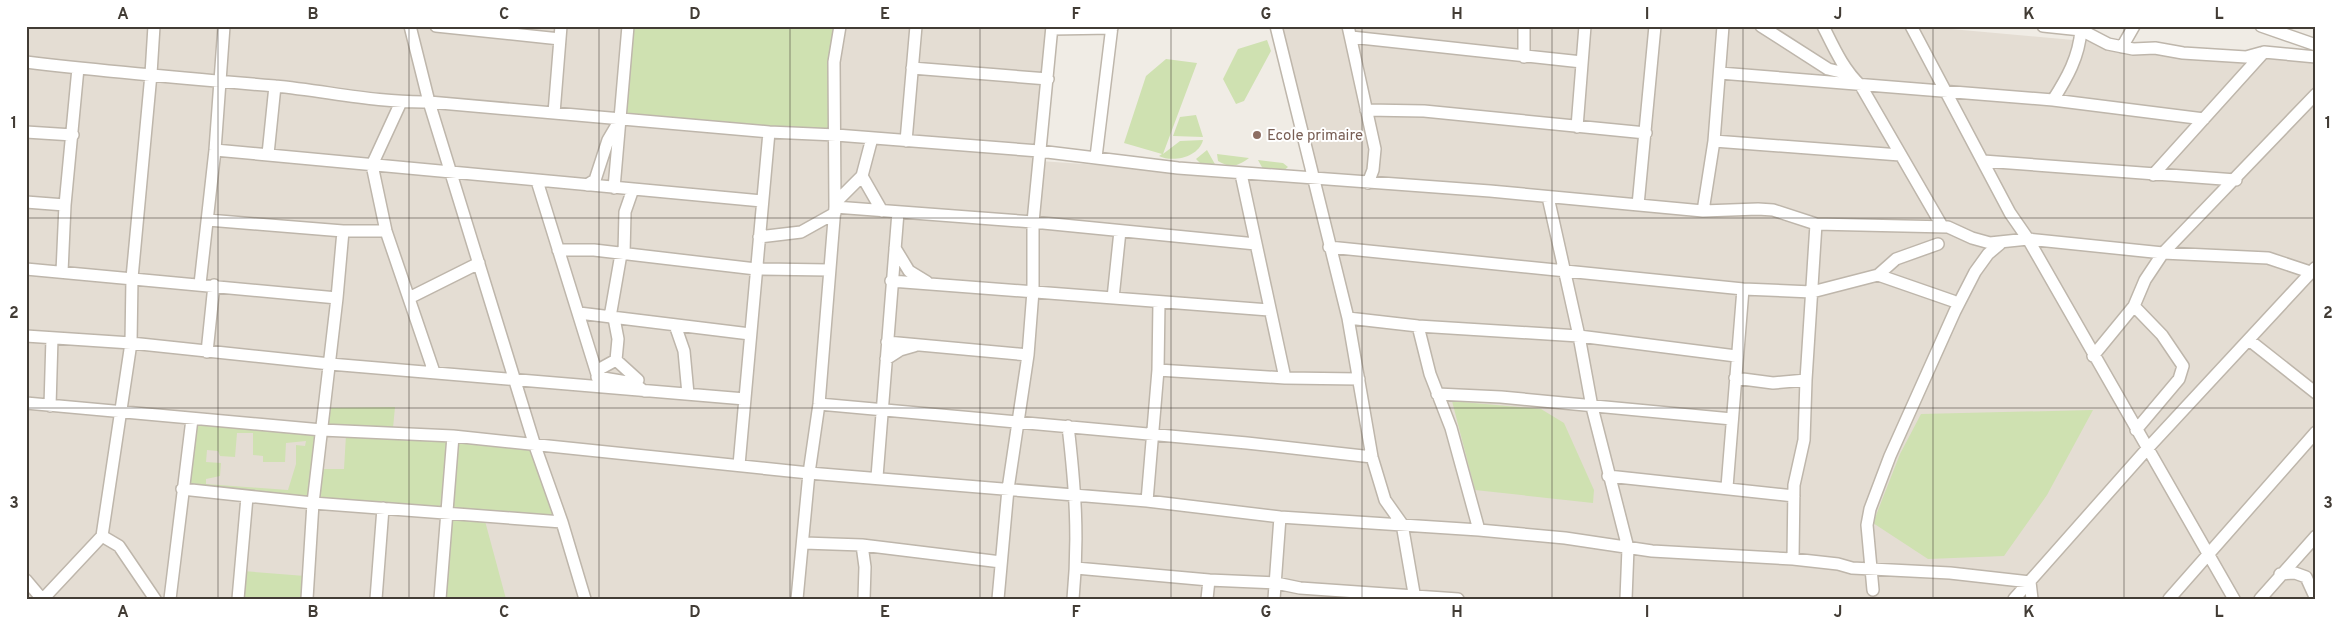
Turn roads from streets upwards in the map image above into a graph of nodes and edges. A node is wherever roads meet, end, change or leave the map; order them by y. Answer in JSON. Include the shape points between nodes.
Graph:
{"nodes":[{"id":1,"x":154,"y":26,"type":"edge"},
{"id":2,"x":224,"y":26,"type":"edge"},
{"id":3,"x":410,"y":26,"type":"edge"},
{"id":4,"x":436,"y":26,"type":"edge"},
{"id":5,"x":561,"y":26,"type":"edge"},
{"id":6,"x":628,"y":26,"type":"edge"},
{"id":7,"x":840,"y":26,"type":"edge"},
{"id":8,"x":916,"y":26,"type":"edge"},
{"id":9,"x":1276,"y":26,"type":"edge"},
{"id":10,"x":1524,"y":26,"type":"edge"},
{"id":11,"x":1586,"y":26,"type":"edge"},
{"id":12,"x":1655,"y":26,"type":"edge"},
{"id":13,"x":1724,"y":26,"type":"edge"},
{"id":14,"x":1762,"y":26,"type":"edge"},
{"id":15,"x":1824,"y":26,"type":"edge"},
{"id":16,"x":2043,"y":26,"type":"edge"},
{"id":17,"x":2134,"y":26,"type":"edge"},
{"id":18,"x":2261,"y":26,"type":"edge"},
{"id":19,"x":1112,"y":27,"type":"edge"},
{"id":20,"x":1052,"y":28,"type":"edge"},
{"id":21,"x":1914,"y":29,"type":"edge"},
{"id":22,"x":2081,"y":30,"type":"junction"},
{"id":23,"x":1349,"y":32,"type":"edge"},
{"id":24,"x":560,"y":39,"type":"junction"},
{"id":25,"x":2316,"y":45,"type":"edge"},
{"id":26,"x":2122,"y":47,"type":"junction"},
{"id":27,"x":2264,"y":52,"type":"junction"},
{"id":28,"x":2316,"y":56,"type":"edge"},
{"id":29,"x":1524,"y":57,"type":"junction"},
{"id":30,"x":26,"y":62,"type":"edge"},
{"id":31,"x":1582,"y":62,"type":"junction"},
{"id":32,"x":78,"y":68,"type":"junction"},
{"id":33,"x":912,"y":68,"type":"junction"},
{"id":34,"x":1720,"y":73,"type":"junction"},
{"id":35,"x":151,"y":74,"type":"junction"},
{"id":36,"x":1849,"y":74,"type":"junction"},
{"id":37,"x":1048,"y":79,"type":"junction"},
{"id":38,"x":219,"y":83,"type":"junction"},
{"id":39,"x":274,"y":86,"type":"junction"},
{"id":40,"x":1861,"y":86,"type":"junction"},
{"id":41,"x":1946,"y":93,"type":"junction"},
{"id":42,"x":2316,"y":94,"type":"edge"},
{"id":43,"x":2053,"y":100,"type":"junction"},
{"id":44,"x":401,"y":102,"type":"junction"},
{"id":45,"x":429,"y":102,"type":"junction"},
{"id":46,"x":1366,"y":110,"type":"junction"},
{"id":47,"x":554,"y":113,"type":"junction"},
{"id":48,"x":620,"y":119,"type":"junction"},
{"id":49,"x":2204,"y":119,"type":"junction"},
{"id":50,"x":1577,"y":127,"type":"junction"},
{"id":51,"x":26,"y":132,"type":"edge"},
{"id":52,"x":769,"y":132,"type":"junction"},
{"id":53,"x":1646,"y":133,"type":"junction"},
{"id":54,"x":73,"y":135,"type":"junction"},
{"id":55,"x":836,"y":135,"type":"junction"},
{"id":56,"x":872,"y":138,"type":"junction"},
{"id":57,"x":906,"y":141,"type":"junction"},
{"id":58,"x":1714,"y":141,"type":"junction"},
{"id":59,"x":215,"y":150,"type":"junction"},
{"id":60,"x":1039,"y":151,"type":"junction"},
{"id":61,"x":268,"y":154,"type":"junction"},
{"id":62,"x":1900,"y":156,"type":"junction"},
{"id":63,"x":1096,"y":158,"type":"junction"},
{"id":64,"x":1984,"y":161,"type":"junction"},
{"id":65,"x":372,"y":165,"type":"junction"},
{"id":66,"x":452,"y":173,"type":"junction"},
{"id":67,"x":1240,"y":174,"type":"junction"},
{"id":68,"x":2153,"y":175,"type":"junction"},
{"id":69,"x":862,"y":176,"type":"junction"},
{"id":70,"x":1314,"y":178,"type":"junction"},
{"id":71,"x":2236,"y":180,"type":"junction"},
{"id":72,"x":537,"y":181,"type":"junction"},
{"id":73,"x":1368,"y":183,"type":"junction"},
{"id":74,"x":587,"y":185,"type":"junction"},
{"id":75,"x":614,"y":188,"type":"junction"},
{"id":76,"x":633,"y":190,"type":"junction"},
{"id":77,"x":1548,"y":197,"type":"junction"},
{"id":78,"x":762,"y":201,"type":"junction"},
{"id":79,"x":26,"y":202,"type":"edge"},
{"id":80,"x":65,"y":204,"type":"junction"},
{"id":81,"x":1638,"y":204,"type":"junction"},
{"id":82,"x":835,"y":208,"type":"junction"},
{"id":83,"x":882,"y":211,"type":"junction"},
{"id":84,"x":1703,"y":211,"type":"junction"},
{"id":85,"x":898,"y":212,"type":"junction"},
{"id":86,"x":208,"y":220,"type":"junction"},
{"id":87,"x":1033,"y":222,"type":"junction"},
{"id":88,"x":1816,"y":224,"type":"junction"},
{"id":89,"x":1942,"y":226,"type":"junction"},
{"id":90,"x":386,"y":230,"type":"junction"},
{"id":91,"x":343,"y":231,"type":"junction"},
{"id":92,"x":1120,"y":231,"type":"junction"},
{"id":93,"x":759,"y":237,"type":"junction"},
{"id":94,"x":2028,"y":239,"type":"junction"},
{"id":95,"x":2001,"y":243,"type":"junction"},
{"id":96,"x":1256,"y":244,"type":"junction"},
{"id":97,"x":1938,"y":244,"type":"dead end"},
{"id":98,"x":1329,"y":247,"type":"junction"},
{"id":99,"x":894,"y":248,"type":"junction"},
{"id":100,"x":558,"y":250,"type":"junction"},
{"id":101,"x":2163,"y":253,"type":"junction"},
{"id":102,"x":622,"y":254,"type":"junction"},
{"id":103,"x":480,"y":262,"type":"junction"},
{"id":104,"x":26,"y":269,"type":"edge"},
{"id":105,"x":756,"y":269,"type":"junction"},
{"id":106,"x":2313,"y":269,"type":"edge"},
{"id":107,"x":829,"y":270,"type":"junction"},
{"id":108,"x":1565,"y":270,"type":"junction"},
{"id":109,"x":62,"y":272,"type":"junction"},
{"id":110,"x":1878,"y":275,"type":"junction"},
{"id":111,"x":132,"y":278,"type":"junction"},
{"id":112,"x":892,"y":282,"type":"junction"},
{"id":113,"x":200,"y":284,"type":"junction"},
{"id":114,"x":936,"y":284,"type":"junction"},
{"id":115,"x":214,"y":285,"type":"junction"},
{"id":116,"x":1743,"y":289,"type":"junction"},
{"id":117,"x":1033,"y":291,"type":"junction"},
{"id":118,"x":1812,"y":292,"type":"junction"},
{"id":119,"x":337,"y":298,"type":"junction"},
{"id":120,"x":409,"y":298,"type":"junction"},
{"id":121,"x":1114,"y":298,"type":"junction"},
{"id":122,"x":1953,"y":301,"type":"dead end"},
{"id":123,"x":1159,"y":302,"type":"junction"},
{"id":124,"x":2134,"y":306,"type":"junction"},
{"id":125,"x":1269,"y":310,"type":"junction"},
{"id":126,"x":579,"y":313,"type":"junction"},
{"id":127,"x":612,"y":317,"type":"junction"},
{"id":128,"x":1348,"y":318,"type":"junction"},
{"id":129,"x":675,"y":325,"type":"junction"},
{"id":130,"x":1418,"y":326,"type":"junction"},
{"id":131,"x":750,"y":334,"type":"junction"},
{"id":132,"x":26,"y":336,"type":"edge"},
{"id":133,"x":1579,"y":336,"type":"junction"},
{"id":134,"x":52,"y":338,"type":"junction"},
{"id":135,"x":2249,"y":340,"type":"junction"},
{"id":136,"x":887,"y":342,"type":"junction"},
{"id":137,"x":130,"y":343,"type":"junction"},
{"id":138,"x":918,"y":345,"type":"junction"},
{"id":139,"x":207,"y":352,"type":"junction"},
{"id":140,"x":1028,"y":355,"type":"junction"},
{"id":141,"x":1736,"y":356,"type":"junction"},
{"id":142,"x":2093,"y":356,"type":"junction"},
{"id":143,"x":886,"y":359,"type":"junction"},
{"id":144,"x":616,"y":360,"type":"junction"},
{"id":145,"x":330,"y":364,"type":"junction"},
{"id":146,"x":1158,"y":370,"type":"junction"},
{"id":147,"x":434,"y":372,"type":"junction"},
{"id":148,"x":598,"y":378,"type":"junction"},
{"id":149,"x":1286,"y":378,"type":"junction"},
{"id":150,"x":1735,"y":378,"type":"junction"},
{"id":151,"x":1359,"y":379,"type":"junction"},
{"id":152,"x":515,"y":380,"type":"junction"},
{"id":153,"x":1806,"y":380,"type":"junction"},
{"id":154,"x":640,"y":387,"type":"junction"},
{"id":155,"x":2316,"y":393,"type":"edge"},
{"id":156,"x":688,"y":394,"type":"junction"},
{"id":157,"x":1437,"y":394,"type":"junction"},
{"id":158,"x":745,"y":399,"type":"junction"},
{"id":159,"x":26,"y":403,"type":"edge"},
{"id":160,"x":819,"y":404,"type":"junction"},
{"id":161,"x":50,"y":406,"type":"junction"},
{"id":162,"x":1592,"y":407,"type":"junction"},
{"id":163,"x":881,"y":410,"type":"junction"},
{"id":164,"x":121,"y":412,"type":"junction"},
{"id":165,"x":192,"y":419,"type":"junction"},
{"id":166,"x":1732,"y":419,"type":"junction"},
{"id":167,"x":1018,"y":422,"type":"junction"},
{"id":168,"x":1068,"y":426,"type":"junction"},
{"id":169,"x":322,"y":430,"type":"junction"},
{"id":170,"x":2136,"y":430,"type":"junction"},
{"id":171,"x":2316,"y":432,"type":"edge"},
{"id":172,"x":1151,"y":435,"type":"junction"},
{"id":173,"x":453,"y":436,"type":"junction"},
{"id":174,"x":535,"y":446,"type":"junction"},
{"id":175,"x":2148,"y":449,"type":"junction"},
{"id":176,"x":1372,"y":457,"type":"junction"},
{"id":177,"x":739,"y":465,"type":"junction"},
{"id":178,"x":809,"y":473,"type":"junction"},
{"id":179,"x":1608,"y":476,"type":"junction"},
{"id":180,"x":877,"y":477,"type":"junction"},
{"id":181,"x":1726,"y":487,"type":"junction"},
{"id":182,"x":182,"y":489,"type":"junction"},
{"id":183,"x":1008,"y":489,"type":"junction"},
{"id":184,"x":1076,"y":495,"type":"junction"},
{"id":185,"x":1794,"y":496,"type":"junction"},
{"id":186,"x":247,"y":497,"type":"junction"},
{"id":187,"x":1147,"y":501,"type":"junction"},
{"id":188,"x":313,"y":503,"type":"junction"},
{"id":189,"x":383,"y":508,"type":"junction"},
{"id":190,"x":446,"y":513,"type":"junction"},
{"id":191,"x":1280,"y":517,"type":"junction"},
{"id":192,"x":562,"y":522,"type":"junction"},
{"id":193,"x":1402,"y":524,"type":"junction"},
{"id":194,"x":1479,"y":530,"type":"junction"},
{"id":195,"x":102,"y":536,"type":"junction"},
{"id":196,"x":2316,"y":536,"type":"edge"},
{"id":197,"x":804,"y":543,"type":"junction"},
{"id":198,"x":862,"y":545,"type":"junction"},
{"id":199,"x":1628,"y":548,"type":"junction"},
{"id":200,"x":2208,"y":555,"type":"junction"},
{"id":201,"x":1794,"y":559,"type":"junction"},
{"id":202,"x":1001,"y":562,"type":"junction"},
{"id":203,"x":1076,"y":568,"type":"junction"},
{"id":204,"x":1873,"y":569,"type":"junction"},
{"id":205,"x":1886,"y":569,"type":"junction"},
{"id":206,"x":2280,"y":574,"type":"junction"},
{"id":207,"x":2311,"y":579,"type":"edge"},
{"id":208,"x":26,"y":580,"type":"edge"},
{"id":209,"x":1209,"y":580,"type":"junction"},
{"id":210,"x":2030,"y":582,"type":"junction"},
{"id":211,"x":1276,"y":583,"type":"junction"},
{"id":212,"x":1873,"y":590,"type":"junction"},
{"id":213,"x":1342,"y":595,"type":"edge"},
{"id":214,"x":1415,"y":598,"type":"edge"},
{"id":215,"x":42,"y":599,"type":"edge"},
{"id":216,"x":155,"y":599,"type":"edge"},
{"id":217,"x":170,"y":599,"type":"edge"},
{"id":218,"x":238,"y":599,"type":"edge"},
{"id":219,"x":307,"y":599,"type":"edge"},
{"id":220,"x":376,"y":599,"type":"edge"},
{"id":221,"x":440,"y":599,"type":"edge"},
{"id":222,"x":585,"y":599,"type":"edge"},
{"id":223,"x":797,"y":599,"type":"edge"},
{"id":224,"x":864,"y":599,"type":"edge"},
{"id":225,"x":998,"y":599,"type":"edge"},
{"id":226,"x":1073,"y":599,"type":"edge"},
{"id":227,"x":1207,"y":599,"type":"edge"},
{"id":228,"x":1274,"y":599,"type":"edge"},
{"id":229,"x":1458,"y":599,"type":"edge"},
{"id":230,"x":1626,"y":599,"type":"edge"},
{"id":231,"x":1865,"y":599,"type":"edge"},
{"id":232,"x":2014,"y":599,"type":"edge"},
{"id":233,"x":2032,"y":599,"type":"edge"},
{"id":234,"x":2169,"y":599,"type":"edge"},
{"id":235,"x":2234,"y":599,"type":"edge"},
{"id":236,"x":2260,"y":599,"type":"edge"},
{"id":237,"x":2316,"y":599,"type":"edge"}],
"edges":[{"from":1,"to":35,"type":"street"},
{"from":2,"to":38,"type":"street"},
{"from":3,"to":45,"type":"street"},
{"from":4,"to":24,"type":"street"},
{"from":5,"to":24,"type":"street"},
{"from":6,"to":48,"type":"street"},
{"from":7,"to":55,"type":"street","via":[[834,62]]},
{"from":8,"to":33,"type":"street"},
{"from":9,"to":70,"type":"street"},
{"from":10,"to":29,"type":"street"},
{"from":11,"to":31,"type":"street"},
{"from":12,"to":53,"type":"street"},
{"from":13,"to":34,"type":"street"},
{"from":14,"to":36,"type":"street","via":[[1828,69]]},
{"from":15,"to":36,"type":"street","via":[[1835,54]]},
{"from":16,"to":22,"type":"street"},
{"from":17,"to":26,"type":"street"},
{"from":18,"to":25,"type":"street"},
{"from":19,"to":20,"type":"street"},
{"from":19,"to":63,"type":"street"},
{"from":20,"to":37,"type":"street"},
{"from":21,"to":41,"type":"street"},
{"from":22,"to":26,"type":"street","via":[[2108,44]]},
{"from":22,"to":43,"type":"street","via":[[2073,65]]},
{"from":23,"to":29,"type":"street"},
{"from":23,"to":46,"type":"street"},
{"from":24,"to":47,"type":"street"},
{"from":26,"to":27,"type":"street","via":[[2246,57]]},
{"from":27,"to":28,"type":"street"},
{"from":27,"to":49,"type":"street"},
{"from":29,"to":31,"type":"street"},
{"from":30,"to":32,"type":"street"},
{"from":31,"to":50,"type":"street"},
{"from":32,"to":35,"type":"street"},
{"from":32,"to":54,"type":"street"},
{"from":33,"to":37,"type":"street"},
{"from":33,"to":57,"type":"street"},
{"from":34,"to":40,"type":"street"},
{"from":34,"to":58,"type":"street"},
{"from":35,"to":38,"type":"street"},
{"from":35,"to":111,"type":"street"},
{"from":36,"to":40,"type":"street"},
{"from":37,"to":60,"type":"street"},
{"from":38,"to":39,"type":"street"},
{"from":38,"to":59,"type":"street"},
{"from":39,"to":44,"type":"street"},
{"from":39,"to":61,"type":"street"},
{"from":40,"to":41,"type":"street"},
{"from":40,"to":62,"type":"street"},
{"from":41,"to":43,"type":"street"},
{"from":41,"to":64,"type":"street"},
{"from":42,"to":71,"type":"street"},
{"from":43,"to":49,"type":"street"},
{"from":44,"to":45,"type":"street"},
{"from":44,"to":65,"type":"street"},
{"from":45,"to":47,"type":"street"},
{"from":45,"to":66,"type":"street"},
{"from":46,"to":50,"type":"street","via":[[1424,111]]},
{"from":46,"to":73,"type":"street","via":[[1375,149]]},
{"from":47,"to":48,"type":"street"},
{"from":48,"to":52,"type":"street"},
{"from":48,"to":74,"type":"street","via":[[608,140],[594,180]]},
{"from":48,"to":75,"type":"street"},
{"from":49,"to":68,"type":"street"},
{"from":50,"to":53,"type":"street"},
{"from":51,"to":54,"type":"street"},
{"from":52,"to":55,"type":"street"},
{"from":52,"to":78,"type":"street"},
{"from":53,"to":81,"type":"street"},
{"from":54,"to":80,"type":"street"},
{"from":55,"to":56,"type":"street"},
{"from":55,"to":82,"type":"street"},
{"from":56,"to":57,"type":"street"},
{"from":56,"to":69,"type":"street"},
{"from":57,"to":60,"type":"street"},
{"from":58,"to":62,"type":"street"},
{"from":58,"to":84,"type":"street"},
{"from":59,"to":61,"type":"street"},
{"from":59,"to":86,"type":"street"},
{"from":60,"to":63,"type":"street"},
{"from":60,"to":87,"type":"street"},
{"from":61,"to":65,"type":"street"},
{"from":62,"to":89,"type":"street"},
{"from":63,"to":67,"type":"street"},
{"from":64,"to":68,"type":"street"},
{"from":64,"to":94,"type":"street","via":[[2010,213]]},
{"from":65,"to":66,"type":"street"},
{"from":65,"to":90,"type":"street"},
{"from":66,"to":72,"type":"street"},
{"from":66,"to":103,"type":"street"},
{"from":67,"to":70,"type":"street"},
{"from":67,"to":96,"type":"street"},
{"from":68,"to":71,"type":"street"},
{"from":69,"to":82,"type":"street"},
{"from":69,"to":83,"type":"street"},
{"from":70,"to":73,"type":"street"},
{"from":70,"to":98,"type":"street"},
{"from":71,"to":101,"type":"street"},
{"from":72,"to":74,"type":"street"},
{"from":72,"to":100,"type":"street"},
{"from":73,"to":77,"type":"street"},
{"from":74,"to":75,"type":"street"},
{"from":75,"to":76,"type":"street"},
{"from":76,"to":78,"type":"street"},
{"from":76,"to":102,"type":"street","via":[[625,212]]},
{"from":77,"to":81,"type":"street"},
{"from":77,"to":108,"type":"street"},
{"from":78,"to":93,"type":"street"},
{"from":79,"to":80,"type":"street"},
{"from":80,"to":109,"type":"street"},
{"from":81,"to":84,"type":"street"},
{"from":82,"to":83,"type":"street"},
{"from":82,"to":93,"type":"street","via":[[802,232]]},
{"from":82,"to":107,"type":"street"},
{"from":83,"to":85,"type":"street"},
{"from":84,"to":88,"type":"street","via":[[1758,208]]},
{"from":85,"to":87,"type":"street"},
{"from":85,"to":99,"type":"street"},
{"from":86,"to":91,"type":"street"},
{"from":86,"to":113,"type":"street"},
{"from":87,"to":92,"type":"street"},
{"from":87,"to":117,"type":"street"},
{"from":88,"to":89,"type":"street"},
{"from":88,"to":118,"type":"street"},
{"from":89,"to":95,"type":"street","via":[[1972,238]]},
{"from":90,"to":91,"type":"street"},
{"from":90,"to":120,"type":"street"},
{"from":91,"to":119,"type":"street"},
{"from":92,"to":96,"type":"street"},
{"from":92,"to":121,"type":"street"},
{"from":93,"to":105,"type":"street"},
{"from":94,"to":95,"type":"street"},
{"from":94,"to":101,"type":"street"},
{"from":94,"to":142,"type":"street"},
{"from":95,"to":204,"type":"street","via":[[1988,254],[1961,298],[1890,456],[1867,525]]},
{"from":96,"to":125,"type":"street"},
{"from":97,"to":110,"type":"street","via":[[1896,259]]},
{"from":98,"to":108,"type":"street"},
{"from":98,"to":128,"type":"street"},
{"from":99,"to":112,"type":"street"},
{"from":99,"to":114,"type":"street","via":[[909,271],[924,281]]},
{"from":100,"to":102,"type":"street"},
{"from":100,"to":126,"type":"street"},
{"from":101,"to":106,"type":"street","via":[[2268,258]]},
{"from":101,"to":124,"type":"street","via":[[2145,280]]},
{"from":102,"to":105,"type":"street"},
{"from":102,"to":127,"type":"street"},
{"from":103,"to":120,"type":"street"},
{"from":103,"to":152,"type":"street"},
{"from":104,"to":109,"type":"street"},
{"from":105,"to":107,"type":"street"},
{"from":105,"to":131,"type":"street"},
{"from":106,"to":135,"type":"street"},
{"from":107,"to":160,"type":"street"},
{"from":108,"to":116,"type":"street"},
{"from":108,"to":133,"type":"street"},
{"from":109,"to":111,"type":"street"},
{"from":110,"to":118,"type":"street"},
{"from":110,"to":122,"type":"street"},
{"from":111,"to":113,"type":"street"},
{"from":111,"to":137,"type":"street"},
{"from":112,"to":114,"type":"street"},
{"from":112,"to":136,"type":"street"},
{"from":113,"to":115,"type":"street"},
{"from":114,"to":117,"type":"street"},
{"from":115,"to":119,"type":"street"},
{"from":115,"to":139,"type":"street"},
{"from":116,"to":118,"type":"street"},
{"from":116,"to":141,"type":"street"},
{"from":117,"to":121,"type":"street"},
{"from":117,"to":140,"type":"street"},
{"from":118,"to":153,"type":"street"},
{"from":119,"to":145,"type":"street"},
{"from":120,"to":147,"type":"street"},
{"from":121,"to":123,"type":"street"},
{"from":123,"to":125,"type":"street"},
{"from":123,"to":146,"type":"street"},
{"from":124,"to":142,"type":"street"},
{"from":124,"to":170,"type":"street","via":[[2162,335],[2182,366],[2179,378]]},
{"from":125,"to":149,"type":"street"},
{"from":126,"to":127,"type":"street"},
{"from":126,"to":148,"type":"street"},
{"from":127,"to":129,"type":"street"},
{"from":127,"to":144,"type":"street","via":[[618,339]]},
{"from":128,"to":130,"type":"street"},
{"from":128,"to":151,"type":"street"},
{"from":129,"to":131,"type":"street"},
{"from":129,"to":156,"type":"street","via":[[684,350]]},
{"from":130,"to":133,"type":"street"},
{"from":130,"to":157,"type":"street"},
{"from":131,"to":158,"type":"street"},
{"from":132,"to":134,"type":"street"},
{"from":133,"to":141,"type":"street"},
{"from":133,"to":162,"type":"street"},
{"from":134,"to":137,"type":"street"},
{"from":134,"to":161,"type":"street"},
{"from":135,"to":155,"type":"street"},
{"from":135,"to":175,"type":"street"},
{"from":136,"to":138,"type":"street"},
{"from":136,"to":143,"type":"street"},
{"from":137,"to":139,"type":"street"},
{"from":137,"to":164,"type":"street"},
{"from":138,"to":140,"type":"street"},
{"from":138,"to":143,"type":"street","via":[[900,350]]},
{"from":139,"to":145,"type":"street"},
{"from":140,"to":167,"type":"street"},
{"from":141,"to":150,"type":"street"},
{"from":142,"to":170,"type":"street"},
{"from":143,"to":163,"type":"street"},
{"from":144,"to":148,"type":"street"},
{"from":144,"to":154,"type":"street","via":[[638,380]]},
{"from":145,"to":147,"type":"street"},
{"from":145,"to":169,"type":"street"},
{"from":146,"to":149,"type":"street"},
{"from":146,"to":172,"type":"street"},
{"from":147,"to":152,"type":"street"},
{"from":148,"to":152,"type":"street"},
{"from":148,"to":154,"type":"street"},
{"from":149,"to":151,"type":"street"},
{"from":150,"to":153,"type":"street","via":[[1773,383]]},
{"from":150,"to":166,"type":"street"},
{"from":151,"to":176,"type":"street"},
{"from":152,"to":174,"type":"street"},
{"from":153,"to":185,"type":"street","via":[[1804,440]]},
{"from":154,"to":156,"type":"street"},
{"from":156,"to":158,"type":"street"},
{"from":157,"to":162,"type":"street"},
{"from":157,"to":194,"type":"street","via":[[1451,428]]},
{"from":158,"to":177,"type":"street"},
{"from":159,"to":161,"type":"street"},
{"from":160,"to":163,"type":"street"},
{"from":160,"to":178,"type":"street"},
{"from":161,"to":164,"type":"street"},
{"from":162,"to":166,"type":"street"},
{"from":162,"to":179,"type":"street"},
{"from":163,"to":167,"type":"street"},
{"from":163,"to":180,"type":"street"},
{"from":164,"to":165,"type":"street"},
{"from":164,"to":195,"type":"street"},
{"from":165,"to":169,"type":"street"},
{"from":165,"to":182,"type":"street"},
{"from":166,"to":181,"type":"street"},
{"from":167,"to":168,"type":"street"},
{"from":167,"to":183,"type":"street"},
{"from":168,"to":172,"type":"street"},
{"from":168,"to":184,"type":"street"},
{"from":169,"to":173,"type":"street"},
{"from":169,"to":188,"type":"street"},
{"from":170,"to":175,"type":"street"},
{"from":171,"to":200,"type":"street"},
{"from":172,"to":176,"type":"street"},
{"from":172,"to":187,"type":"street"},
{"from":173,"to":174,"type":"street"},
{"from":173,"to":190,"type":"street"},
{"from":174,"to":177,"type":"street"},
{"from":174,"to":192,"type":"street"},
{"from":175,"to":200,"type":"street"},
{"from":175,"to":210,"type":"street"},
{"from":176,"to":193,"type":"street","via":[[1385,500]]},
{"from":177,"to":178,"type":"street"},
{"from":178,"to":180,"type":"street"},
{"from":178,"to":197,"type":"street"},
{"from":179,"to":181,"type":"street"},
{"from":179,"to":199,"type":"street"},
{"from":180,"to":183,"type":"street"},
{"from":181,"to":185,"type":"street"},
{"from":182,"to":186,"type":"street"},
{"from":182,"to":217,"type":"street"},
{"from":183,"to":184,"type":"street"},
{"from":183,"to":202,"type":"street"},
{"from":184,"to":187,"type":"street"},
{"from":184,"to":203,"type":"street"},
{"from":185,"to":201,"type":"street"},
{"from":186,"to":188,"type":"street"},
{"from":186,"to":218,"type":"street"},
{"from":187,"to":191,"type":"street"},
{"from":188,"to":189,"type":"street"},
{"from":188,"to":219,"type":"street"},
{"from":189,"to":190,"type":"street"},
{"from":189,"to":220,"type":"street"},
{"from":190,"to":192,"type":"street"},
{"from":190,"to":221,"type":"street"},
{"from":191,"to":193,"type":"street"},
{"from":191,"to":211,"type":"street"},
{"from":192,"to":222,"type":"street"},
{"from":193,"to":194,"type":"street"},
{"from":193,"to":214,"type":"street"},
{"from":194,"to":199,"type":"street","via":[[1617,544]]},
{"from":195,"to":215,"type":"street"},
{"from":195,"to":216,"type":"street","via":[[119,546]]},
{"from":196,"to":206,"type":"street"},
{"from":197,"to":198,"type":"street"},
{"from":197,"to":223,"type":"street"},
{"from":198,"to":202,"type":"street"},
{"from":198,"to":224,"type":"street"},
{"from":199,"to":201,"type":"street"},
{"from":199,"to":230,"type":"street"},
{"from":200,"to":234,"type":"street"},
{"from":200,"to":235,"type":"street"},
{"from":201,"to":204,"type":"street"},
{"from":202,"to":225,"type":"street"},
{"from":203,"to":209,"type":"street"},
{"from":203,"to":226,"type":"street"},
{"from":204,"to":205,"type":"street"},
{"from":204,"to":212,"type":"street"},
{"from":205,"to":210,"type":"street"},
{"from":205,"to":212,"type":"street"},
{"from":206,"to":207,"type":"street","via":[[2294,573]]},
{"from":206,"to":236,"type":"street"},
{"from":207,"to":237,"type":"street"},
{"from":208,"to":215,"type":"street"},
{"from":209,"to":211,"type":"street"},
{"from":209,"to":227,"type":"street"},
{"from":210,"to":232,"type":"street"},
{"from":210,"to":233,"type":"street"},
{"from":211,"to":213,"type":"street"},
{"from":211,"to":228,"type":"street"},
{"from":212,"to":231,"type":"street"},
{"from":213,"to":214,"type":"street"},
{"from":214,"to":229,"type":"street"}]}
